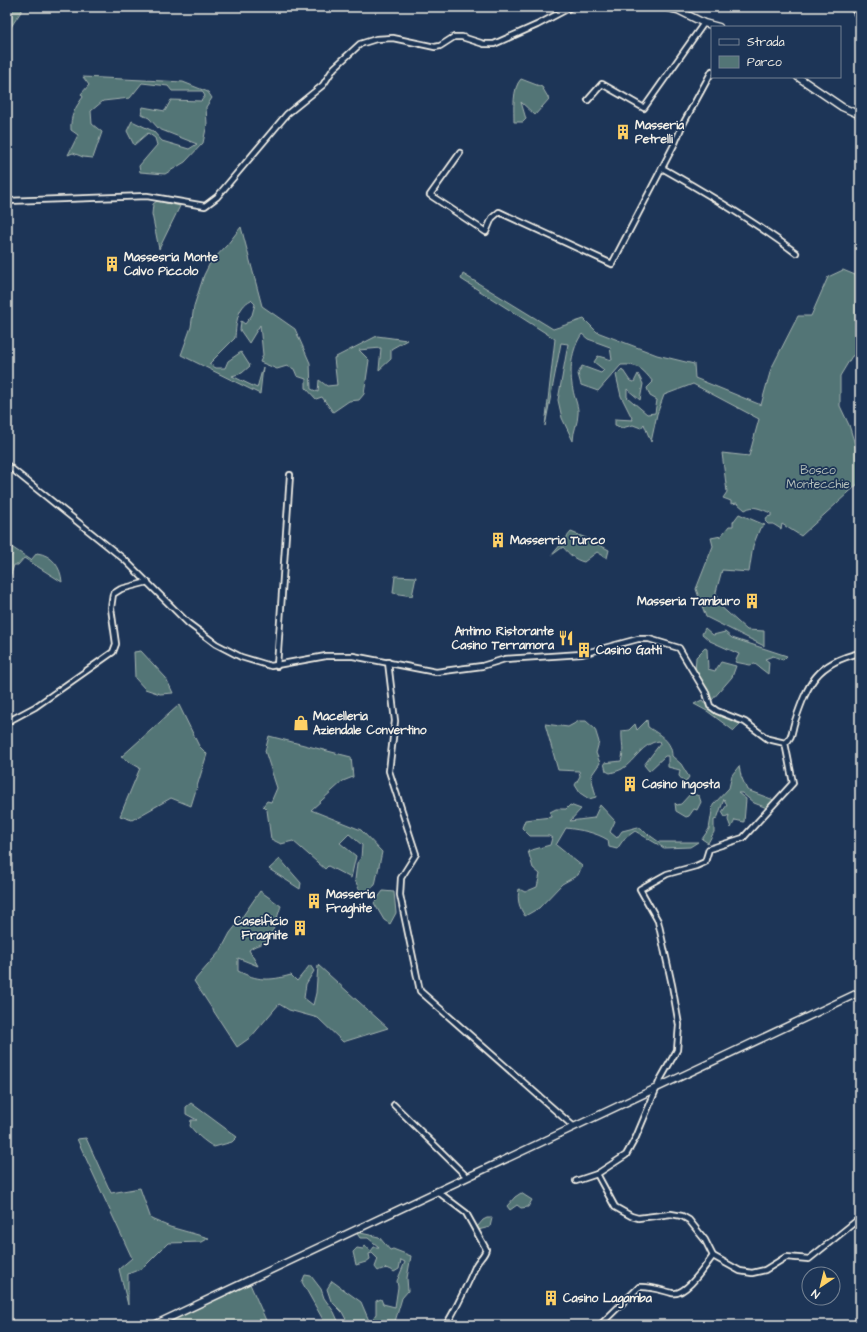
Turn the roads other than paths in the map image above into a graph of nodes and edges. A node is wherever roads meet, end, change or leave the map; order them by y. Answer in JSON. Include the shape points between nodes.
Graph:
{"nodes":[{"id":1,"x":571,"y":7,"type":"edge"},
{"id":2,"x":634,"y":7,"type":"edge"},
{"id":3,"x":853,"y":7,"type":"edge"},
{"id":4,"x":860,"y":19,"type":"edge"},
{"id":5,"x":704,"y":23,"type":"junction"},
{"id":6,"x":715,"y":26,"type":"edge"},
{"id":7,"x":711,"y":73,"type":"edge"},
{"id":8,"x":799,"y":78,"type":"edge"},
{"id":9,"x":588,"y":100,"type":"dead end"},
{"id":10,"x":860,"y":115,"type":"edge"},
{"id":11,"x":460,"y":153,"type":"dead end"},
{"id":12,"x":662,"y":168,"type":"junction"},
{"id":13,"x":7,"y":201,"type":"edge"},
{"id":14,"x":796,"y":253,"type":"dead end"},
{"id":15,"x":7,"y":465,"type":"edge"},
{"id":16,"x":290,"y":475,"type":"dead end"},
{"id":17,"x":148,"y":582,"type":"junction"},
{"id":18,"x":860,"y":653,"type":"edge"},
{"id":19,"x":388,"y":662,"type":"junction"},
{"id":20,"x":277,"y":666,"type":"junction"},
{"id":21,"x":7,"y":722,"type":"edge"},
{"id":22,"x":785,"y":743,"type":"junction"},
{"id":23,"x":860,"y":992,"type":"edge"},
{"id":24,"x":657,"y":1087,"type":"junction"},
{"id":25,"x":394,"y":1105,"type":"dead end"},
{"id":26,"x":573,"y":1126,"type":"junction"},
{"id":27,"x":597,"y":1174,"type":"junction"},
{"id":28,"x":467,"y":1176,"type":"junction"},
{"id":29,"x":576,"y":1181,"type":"dead end"},
{"id":30,"x":437,"y":1191,"type":"junction"},
{"id":31,"x":860,"y":1218,"type":"edge"},
{"id":32,"x":713,"y":1256,"type":"junction"},
{"id":33,"x":154,"y":1325,"type":"edge"},
{"id":34,"x":446,"y":1325,"type":"edge"},
{"id":35,"x":600,"y":1325,"type":"edge"}],
"edges":[{"from":1,"to":13,"type":"street","via":[[537,25],[489,45],[454,36],[435,47],[393,38],[376,38],[360,44],[334,68],[323,86],[287,114],[217,197],[205,206],[147,196]]},
{"from":2,"to":5,"type":"main road","via":[[664,7],[686,13]]},
{"from":3,"to":4,"type":"street"},
{"from":5,"to":6,"type":"main road"},
{"from":5,"to":9,"type":"street","via":[[644,108],[602,84]]},
{"from":7,"to":12,"type":"street"},
{"from":8,"to":10,"type":"main road","via":[[842,107]]},
{"from":11,"to":12,"type":"street","via":[[430,196],[486,232],[492,218],[499,212],[612,264]]},
{"from":12,"to":14,"type":"street","via":[[718,200]]},
{"from":15,"to":17,"type":"street","via":[[125,560]]},
{"from":16,"to":20,"type":"street"},
{"from":17,"to":20,"type":"street","via":[[188,624],[216,644],[242,656]]},
{"from":17,"to":21,"type":"street","via":[[121,589],[113,594],[111,608],[116,644],[113,652],[35,706]]},
{"from":18,"to":22,"type":"street","via":[[833,661],[819,672],[801,706],[790,739]]},
{"from":19,"to":20,"type":"street","via":[[359,657],[326,656]]},
{"from":19,"to":22,"type":"street","via":[[436,672],[482,666],[505,659],[582,654],[638,639],[649,639],[679,648],[706,692],[713,709],[745,722],[768,739]]},
{"from":19,"to":26,"type":"street","via":[[395,721],[389,771],[416,854],[401,878],[400,895],[420,991]]},
{"from":22,"to":24,"type":"street","via":[[793,783],[743,838],[708,849],[705,862],[667,874],[640,889],[658,921],[679,1025],[676,1050]]},
{"from":23,"to":24,"type":"main road"},
{"from":24,"to":26,"type":"main road"},
{"from":24,"to":27,"type":"street","via":[[626,1155]]},
{"from":25,"to":28,"type":"street"},
{"from":26,"to":28,"type":"main road"},
{"from":27,"to":29,"type":"street"},
{"from":27,"to":32,"type":"street","via":[[614,1207],[638,1218],[670,1214],[682,1216],[689,1220],[705,1240]]},
{"from":28,"to":30,"type":"main road"},
{"from":30,"to":33,"type":"main road"},
{"from":30,"to":34,"type":"street","via":[[466,1213],[486,1249]]},
{"from":31,"to":32,"type":"street","via":[[809,1259],[786,1257],[765,1270],[752,1273],[740,1271]]},
{"from":32,"to":35,"type":"street","via":[[699,1275],[681,1292],[638,1287]]}]}
